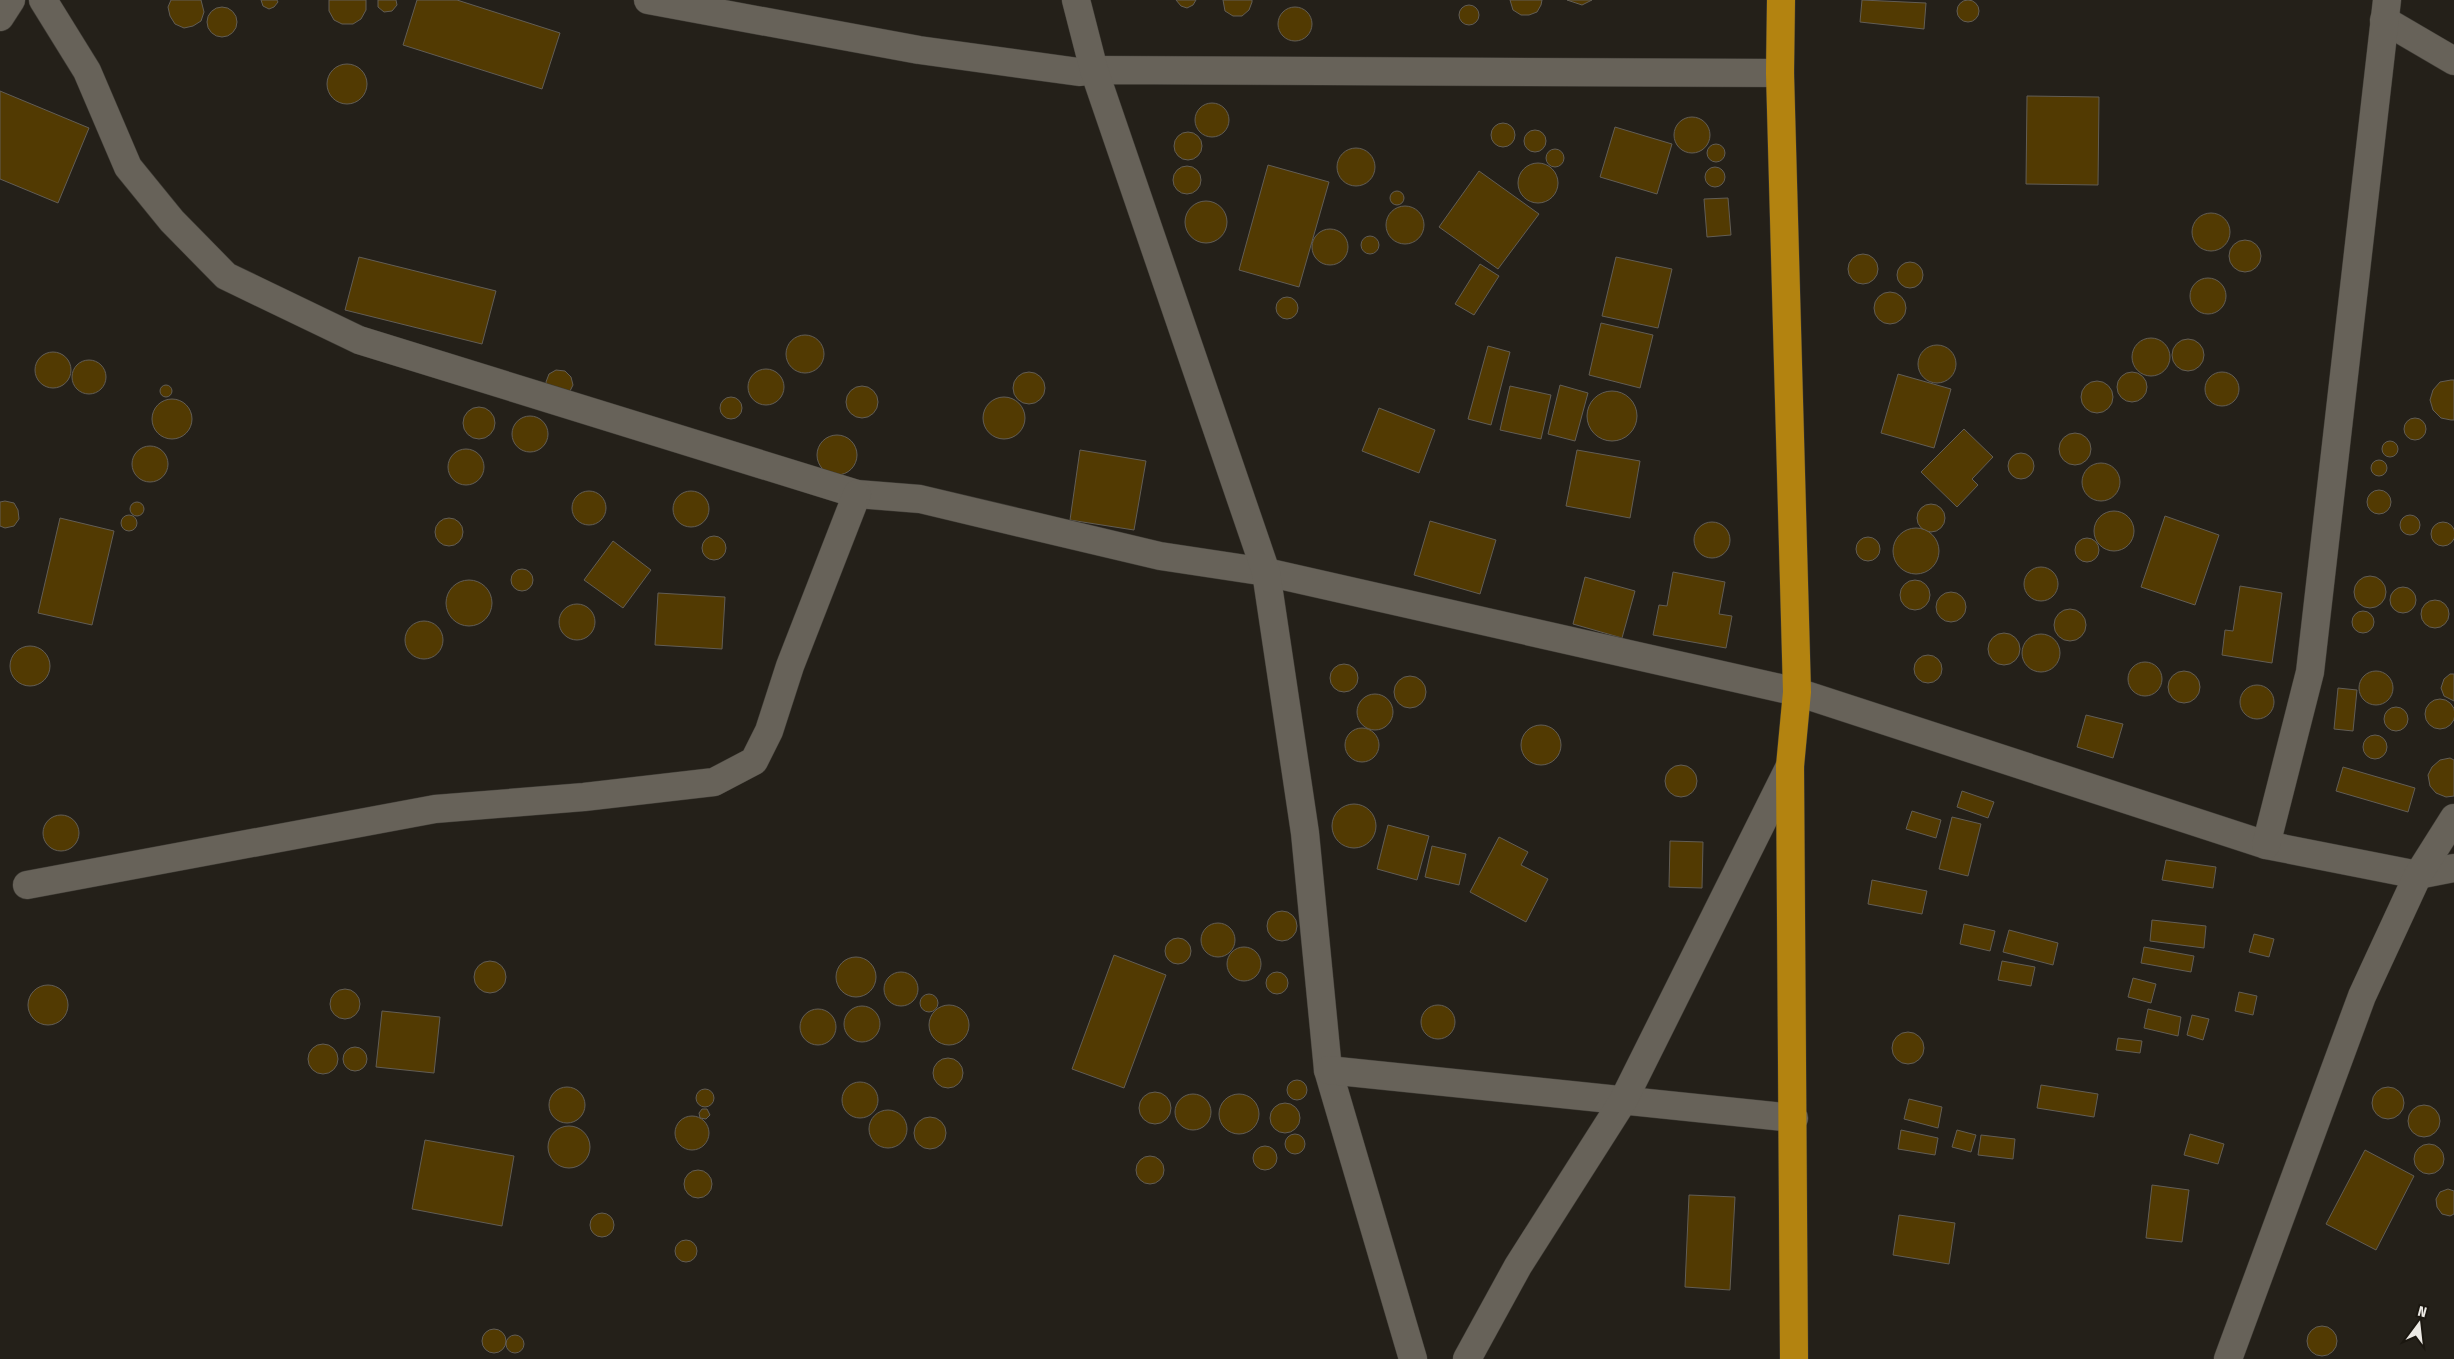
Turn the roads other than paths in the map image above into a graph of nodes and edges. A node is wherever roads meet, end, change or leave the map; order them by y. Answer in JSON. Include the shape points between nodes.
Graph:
{"nodes":[{"id":1,"x":11,"y":0,"type":"edge"},
{"id":2,"x":43,"y":0,"type":"edge"},
{"id":3,"x":648,"y":0,"type":"edge"},
{"id":4,"x":1076,"y":0,"type":"edge"},
{"id":5,"x":1782,"y":0,"type":"edge"},
{"id":6,"x":2386,"y":10,"type":"edge"},
{"id":7,"x":0,"y":17,"type":"edge"},
{"id":8,"x":2454,"y":61,"type":"edge"},
{"id":9,"x":1094,"y":70,"type":"junction"},
{"id":10,"x":1780,"y":73,"type":"junction"},
{"id":11,"x":857,"y":494,"type":"junction"},
{"id":12,"x":1266,"y":572,"type":"junction"},
{"id":13,"x":1797,"y":692,"type":"junction"},
{"id":14,"x":1790,"y":766,"type":"junction"},
{"id":15,"x":2454,"y":818,"type":"edge"},
{"id":16,"x":2266,"y":845,"type":"junction"},
{"id":17,"x":2454,"y":868,"type":"edge"},
{"id":18,"x":2418,"y":875,"type":"junction"},
{"id":19,"x":27,"y":885,"type":"dead end"},
{"id":20,"x":1328,"y":1070,"type":"junction"},
{"id":21,"x":1623,"y":1101,"type":"junction"},
{"id":22,"x":1794,"y":1118,"type":"junction"},
{"id":23,"x":1413,"y":1359,"type":"edge"},
{"id":24,"x":1467,"y":1359,"type":"edge"},
{"id":25,"x":1794,"y":1359,"type":"edge"},
{"id":26,"x":2228,"y":1359,"type":"edge"}],
"edges":[{"from":1,"to":7,"type":"street"},
{"from":2,"to":11,"type":"street","via":[[87,71],[128,167],[172,221],[226,276],[359,340]]},
{"from":3,"to":9,"type":"street","via":[[919,50],[1079,72]]},
{"from":4,"to":9,"type":"street"},
{"from":5,"to":10,"type":"highway"},
{"from":6,"to":8,"type":"street"},
{"from":6,"to":16,"type":"street","via":[[2310,672]]},
{"from":9,"to":10,"type":"street"},
{"from":9,"to":12,"type":"street"},
{"from":10,"to":13,"type":"highway"},
{"from":11,"to":12,"type":"street","via":[[920,498],[1160,556]]},
{"from":11,"to":19,"type":"street","via":[[790,666],[769,731],[754,761],[714,782],[435,809]]},
{"from":12,"to":13,"type":"street"},
{"from":12,"to":20,"type":"street","via":[[1305,833]]},
{"from":13,"to":14,"type":"highway"},
{"from":13,"to":16,"type":"street"},
{"from":14,"to":21,"type":"street"},
{"from":14,"to":22,"type":"highway"},
{"from":15,"to":18,"type":"street"},
{"from":16,"to":18,"type":"street"},
{"from":17,"to":18,"type":"street"},
{"from":18,"to":26,"type":"street","via":[[2362,996]]},
{"from":20,"to":21,"type":"street"},
{"from":20,"to":23,"type":"street"},
{"from":21,"to":22,"type":"street"},
{"from":21,"to":24,"type":"street","via":[[1518,1266]]},
{"from":22,"to":25,"type":"highway"}]}
